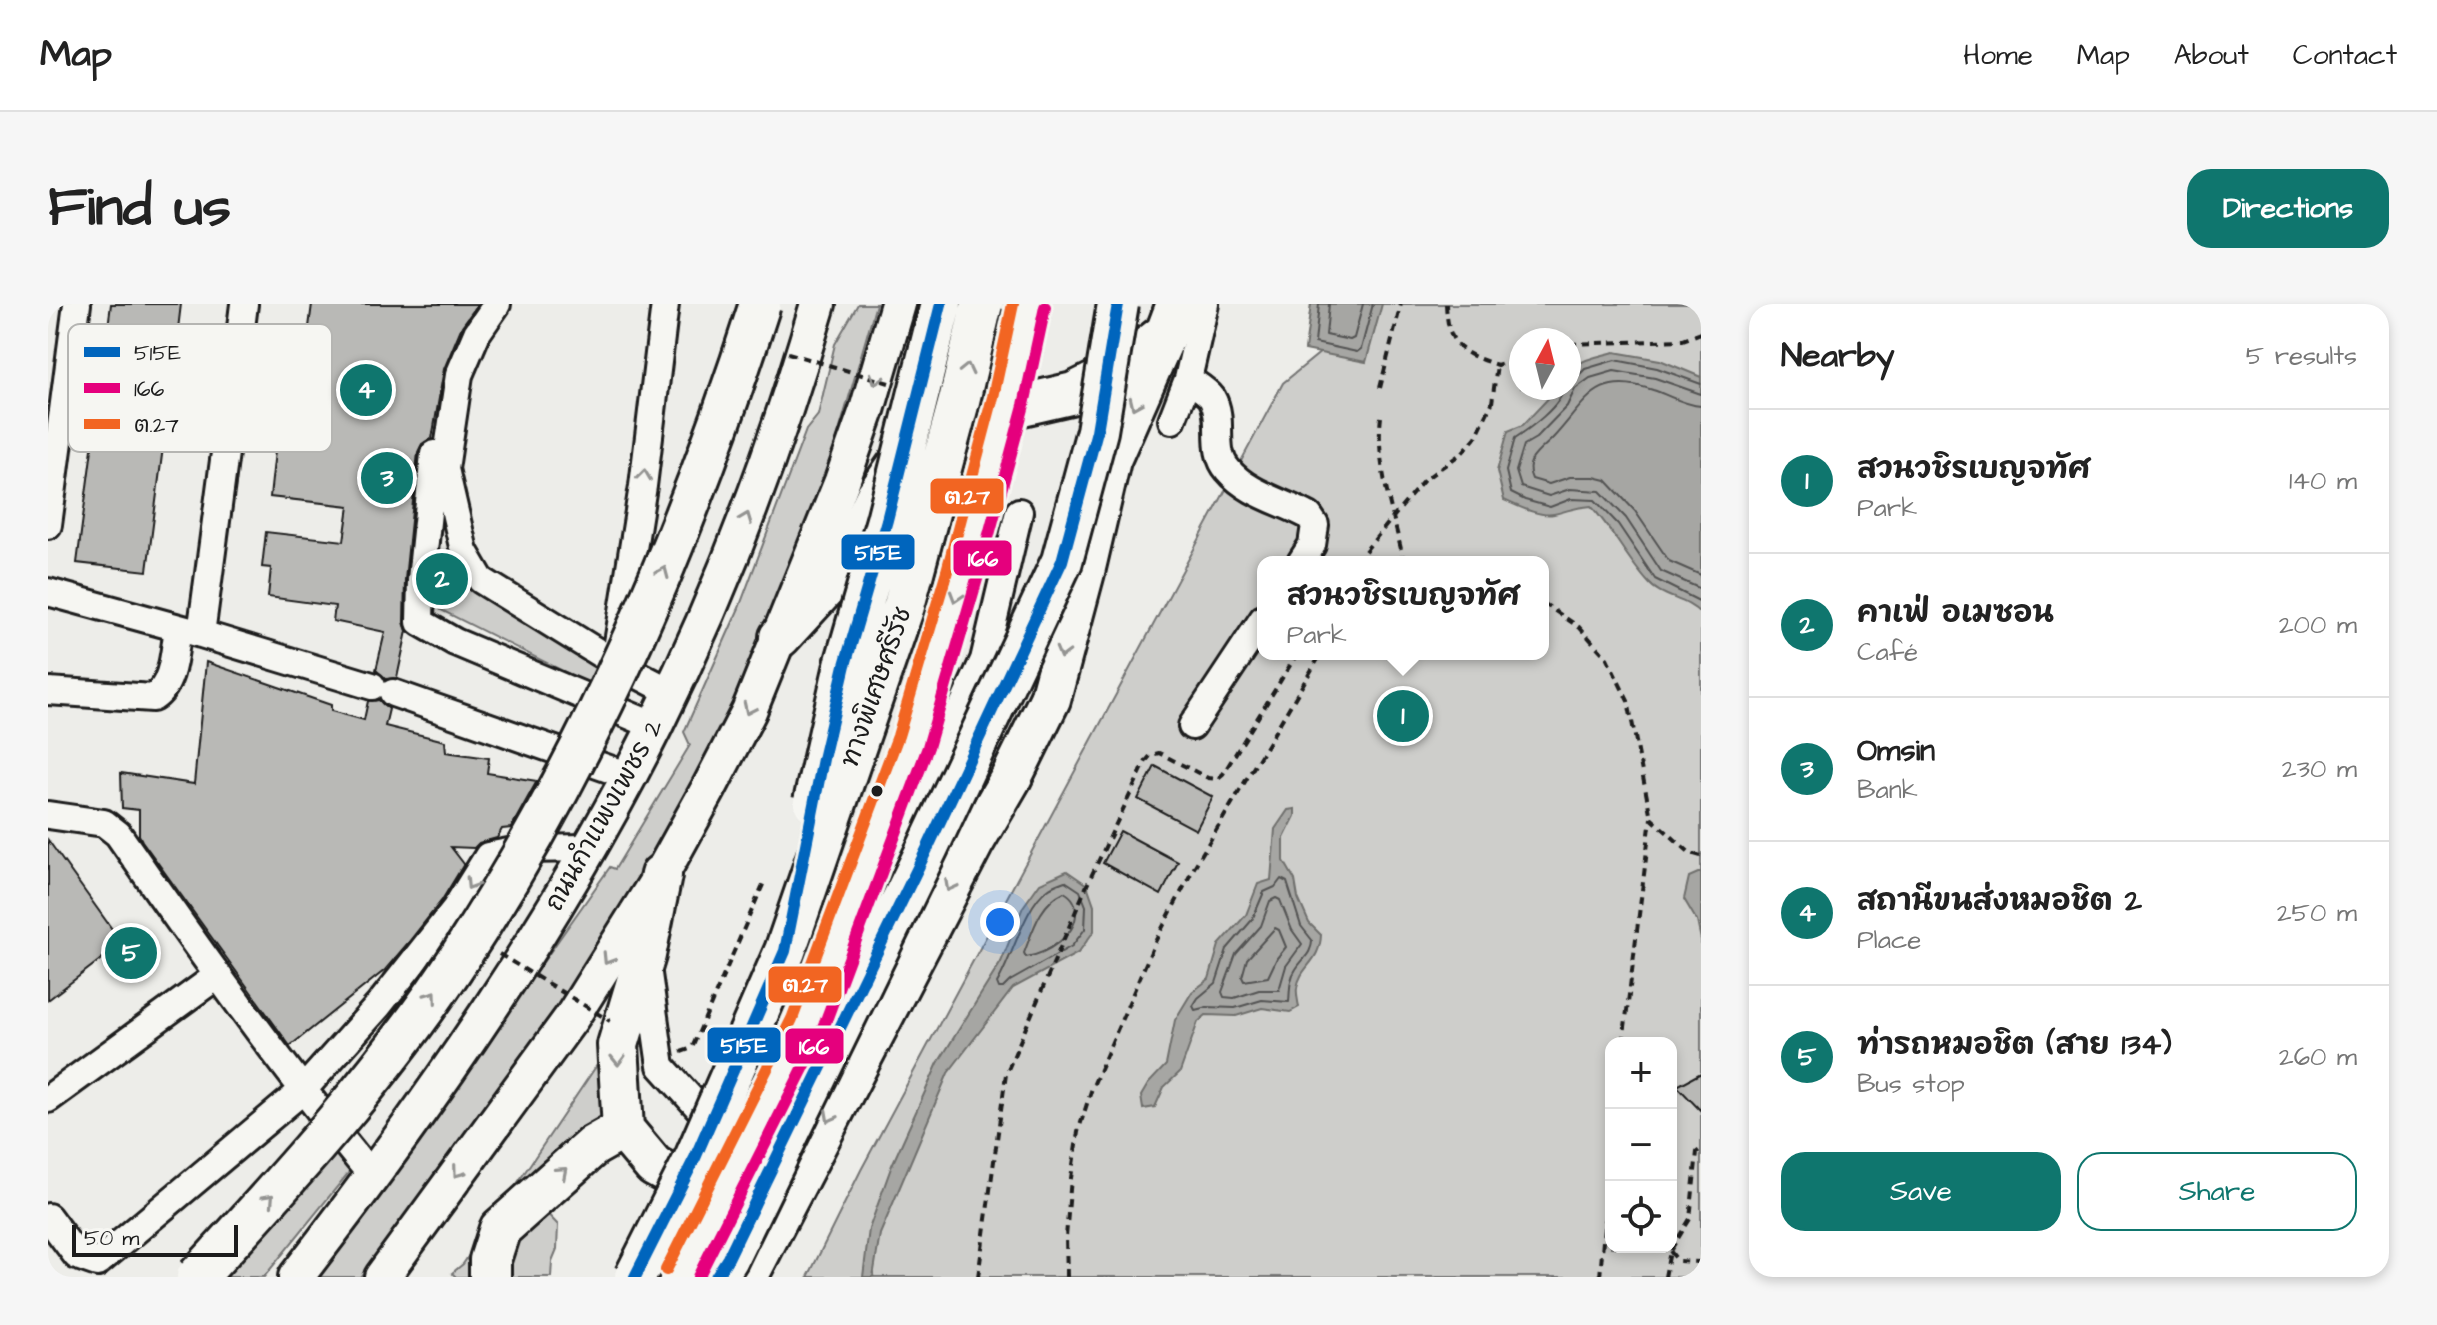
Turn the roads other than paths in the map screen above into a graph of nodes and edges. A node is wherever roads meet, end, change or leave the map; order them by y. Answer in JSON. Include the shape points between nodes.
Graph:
{"nodes":[{"id":1,"x":77,"y":304,"type":"edge"},
{"id":2,"x":244,"y":304,"type":"edge"},
{"id":3,"x":497,"y":304,"type":"edge"},
{"id":4,"x":665,"y":304,"type":"edge"},
{"id":5,"x":760,"y":304,"type":"edge"},
{"id":6,"x":818,"y":304,"type":"edge"},
{"id":7,"x":898,"y":304,"type":"edge"},
{"id":8,"x":941,"y":304,"type":"edge"},
{"id":9,"x":982,"y":304,"type":"edge"},
{"id":10,"x":1029,"y":304,"type":"edge"},
{"id":11,"x":1118,"y":304,"type":"edge"},
{"id":12,"x":1205,"y":304,"type":"edge"},
{"id":13,"x":1172,"y":318,"type":"edge"},
{"id":14,"x":74,"y":324,"type":"edge"},
{"id":15,"x":242,"y":324,"type":"edge"},
{"id":16,"x":68,"y":373,"type":"edge"},
{"id":17,"x":1188,"y":379,"type":"junction"},
{"id":18,"x":442,"y":399,"type":"dead end"},
{"id":19,"x":1172,"y":420,"type":"dead end"},
{"id":20,"x":223,"y":452,"type":"edge"},
{"id":21,"x":1019,"y":512,"type":"dead end"},
{"id":22,"x":48,"y":525,"type":"edge"},
{"id":23,"x":1305,"y":556,"type":"edge"},
{"id":24,"x":48,"y":592,"type":"edge"},
{"id":25,"x":1257,"y":628,"type":"edge"},
{"id":26,"x":190,"y":631,"type":"junction"},
{"id":27,"x":780,"y":637,"type":"junction"},
{"id":28,"x":615,"y":663,"type":"junction"},
{"id":29,"x":48,"y":691,"type":"edge"},
{"id":30,"x":671,"y":692,"type":"junction"},
{"id":31,"x":655,"y":726,"type":"junction"},
{"id":32,"x":1192,"y":726,"type":"dead end"},
{"id":33,"x":629,"y":776,"type":"junction"},
{"id":34,"x":48,"y":815,"type":"edge"},
{"id":35,"x":588,"y":848,"type":"junction"},
{"id":36,"x":661,"y":875,"type":"junction"},
{"id":37,"x":785,"y":951,"type":"junction"},
{"id":38,"x":645,"y":955,"type":"junction"},
{"id":39,"x":217,"y":976,"type":"junction"},
{"id":40,"x":302,"y":1091,"type":"junction"},
{"id":41,"x":48,"y":1099,"type":"edge"},
{"id":42,"x":623,"y":1129,"type":"junction"},
{"id":43,"x":759,"y":1131,"type":"junction"},
{"id":44,"x":803,"y":1168,"type":"junction"},
{"id":45,"x":373,"y":1177,"type":"junction"},
{"id":46,"x":48,"y":1217,"type":"edge"},
{"id":47,"x":776,"y":1219,"type":"junction"},
{"id":48,"x":197,"y":1277,"type":"edge"},
{"id":49,"x":296,"y":1277,"type":"edge"},
{"id":50,"x":382,"y":1277,"type":"edge"},
{"id":51,"x":490,"y":1277,"type":"edge"},
{"id":52,"x":635,"y":1277,"type":"edge"},
{"id":53,"x":680,"y":1277,"type":"edge"},
{"id":54,"x":716,"y":1277,"type":"edge"},
{"id":55,"x":747,"y":1277,"type":"edge"}],
"edges":[{"from":1,"to":14,"type":"street"},
{"from":2,"to":15,"type":"street"},
{"from":3,"to":28,"type":"street","via":[[459,375],[445,469],[464,551],[481,580]]},
{"from":28,"to":4,"type":"street","one_way":true},
{"from":48,"to":5,"type":"highway","one_way":true,"bridge":true,"via":[[287,1180],[375,1073],[461,956],[537,831],[633,641],[675,544]]},
{"from":30,"to":6,"type":"main road","name":"ถนนกำแพงเพชร 2","one_way":true,"via":[[759,485]]},
{"from":7,"to":27,"type":"main road","via":[[842,481]]},
{"from":8,"to":37,"type":"highway","bridge":true,"via":[[845,665]]},
{"from":37,"to":9,"type":"highway","name":"ทางพิเศษศรีรัช","one_way":true,"bridge":true,"via":[[904,606]]},
{"from":10,"to":53,"type":"highway","name":"ทางพิเศษศรีรัช","one_way":true,"bridge":true,"via":[[1009,401],[913,741],[807,1025]]},
{"from":11,"to":54,"type":"highway","bridge":true,"via":[[1097,431],[1062,561]]},
{"from":12,"to":17,"type":"street"},
{"from":13,"to":27,"type":"highway","via":[[1116,372],[1074,393],[1022,405],[947,435],[897,466],[840,572]]},
{"from":13,"to":44,"type":"highway","one_way":true,"via":[[1110,460],[1050,699]]},
{"from":16,"to":22,"type":"street"},
{"from":17,"to":19,"type":"street"},
{"from":17,"to":23,"type":"street","via":[[1211,397],[1226,469],[1244,485],[1309,516],[1315,525]]},
{"from":18,"to":31,"type":"street","via":[[420,622],[455,642]]},
{"from":20,"to":26,"type":"street"},
{"from":21,"to":43,"type":"street","via":[[984,660],[867,918]]},
{"from":24,"to":26,"type":"street"},
{"from":25,"to":32,"type":"street"},
{"from":26,"to":29,"type":"street","via":[[162,693],[153,698]]},
{"from":26,"to":33,"type":"street","via":[[382,690]]},
{"from":27,"to":36,"type":"main road","one_way":true,"via":[[749,711]]},
{"from":28,"to":30,"type":"street"},
{"from":30,"to":31,"type":"main road","name":"ถนนกำแพงเพชร 2"},
{"from":31,"to":33,"type":"main road","name":"ถนนกำแพงเพชร 2"},
{"from":33,"to":35,"type":"main road","name":"ถนนกำแพงเพชร 2"},
{"from":34,"to":39,"type":"street","via":[[104,823],[118,834]]},
{"from":35,"to":40,"type":"street","one_way":true,"via":[[524,849],[488,856],[455,909]]},
{"from":35,"to":45,"type":"main road","name":"ถนนกำแพงเพชร 2","via":[[510,976]]},
{"from":36,"to":38,"type":"highway"},
{"from":36,"to":50,"type":"main road","one_way":true,"via":[[572,1017]]},
{"from":37,"to":52,"type":"highway","name":"ทางพิเศษศรีรัช","bridge":true,"via":[[695,1158]]},
{"from":38,"to":42,"type":"highway","one_way":true,"via":[[618,1045]]},
{"from":38,"to":43,"type":"street","via":[[661,1066],[700,1109]]},
{"from":39,"to":40,"type":"street"},
{"from":39,"to":41,"type":"street"},
{"from":40,"to":45,"type":"street"},
{"from":40,"to":46,"type":"street","via":[[97,1263],[77,1256]]},
{"from":42,"to":47,"type":"highway","via":[[654,1166],[744,1215]]},
{"from":51,"to":42,"type":"highway","one_way":true,"via":[[500,1229],[593,1146]]},
{"from":43,"to":44,"type":"street","via":[[792,1145]]},
{"from":44,"to":47,"type":"highway"},
{"from":45,"to":49,"type":"main road","name":"ถนนกำแพงเพชร 2"},
{"from":47,"to":55,"type":"highway"}]}
